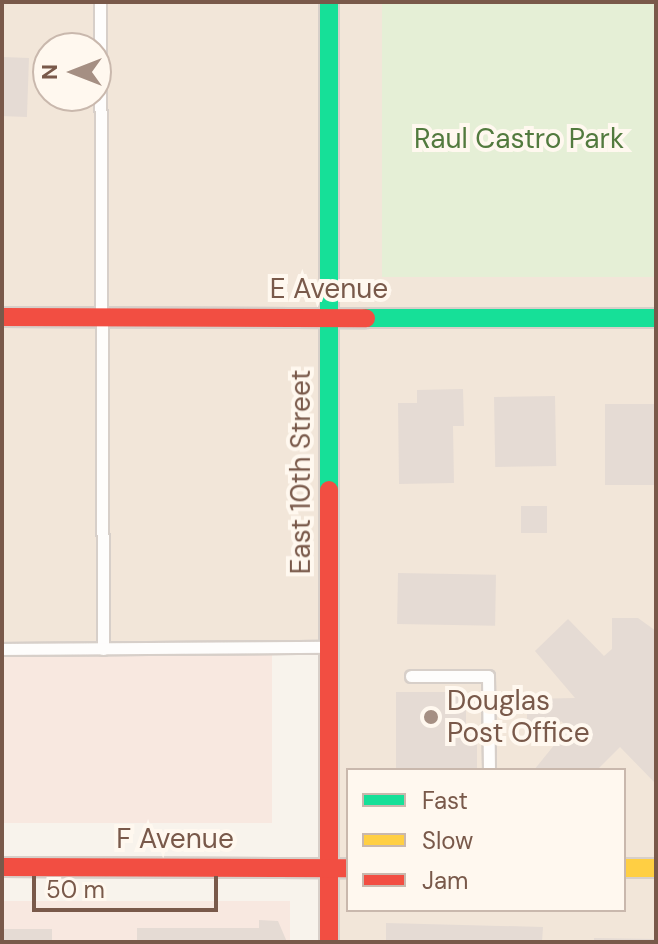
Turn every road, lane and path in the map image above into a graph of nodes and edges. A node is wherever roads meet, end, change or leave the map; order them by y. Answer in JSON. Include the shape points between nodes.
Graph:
{"nodes":[{"id":1,"x":100,"y":2,"type":"edge"},
{"id":2,"x":329,"y":2,"type":"edge"},
{"id":3,"x":2,"y":317,"type":"edge"},
{"id":4,"x":99,"y":317,"type":"junction"},
{"id":5,"x":329,"y":317,"type":"junction"},
{"id":6,"x":656,"y":318,"type":"edge"},
{"id":7,"x":329,"y":647,"type":"junction"},
{"id":8,"x":2,"y":649,"type":"edge"},
{"id":9,"x":103,"y":649,"type":"junction"},
{"id":10,"x":411,"y":676,"type":"dead end"},
{"id":11,"x":489,"y":768,"type":"edge"},
{"id":12,"x":2,"y":867,"type":"edge"},
{"id":13,"x":338,"y":868,"type":"edge"},
{"id":14,"x":626,"y":868,"type":"edge"},
{"id":15,"x":656,"y":868,"type":"edge"},
{"id":16,"x":329,"y":942,"type":"edge"}],
"edges":[{"from":1,"to":4,"type":"lane"},
{"from":2,"to":5,"type":"street","name":"East 10th Street"},
{"from":3,"to":4,"type":"street","name":"E Avenue"},
{"from":4,"to":5,"type":"street","name":"E Avenue"},
{"from":4,"to":9,"type":"lane"},
{"from":5,"to":6,"type":"street","name":"E Avenue"},
{"from":5,"to":7,"type":"street","name":"East 10th Street"},
{"from":7,"to":9,"type":"lane"},
{"from":7,"to":13,"type":"street","name":"East 10th Street"},
{"from":8,"to":9,"type":"lane"},
{"from":10,"to":11,"type":"lane","via":[[488,676]]},
{"from":12,"to":13,"type":"street","name":"F Avenue"},
{"from":13,"to":16,"type":"street","name":"East 10th Street"},
{"from":14,"to":15,"type":"street"}]}
